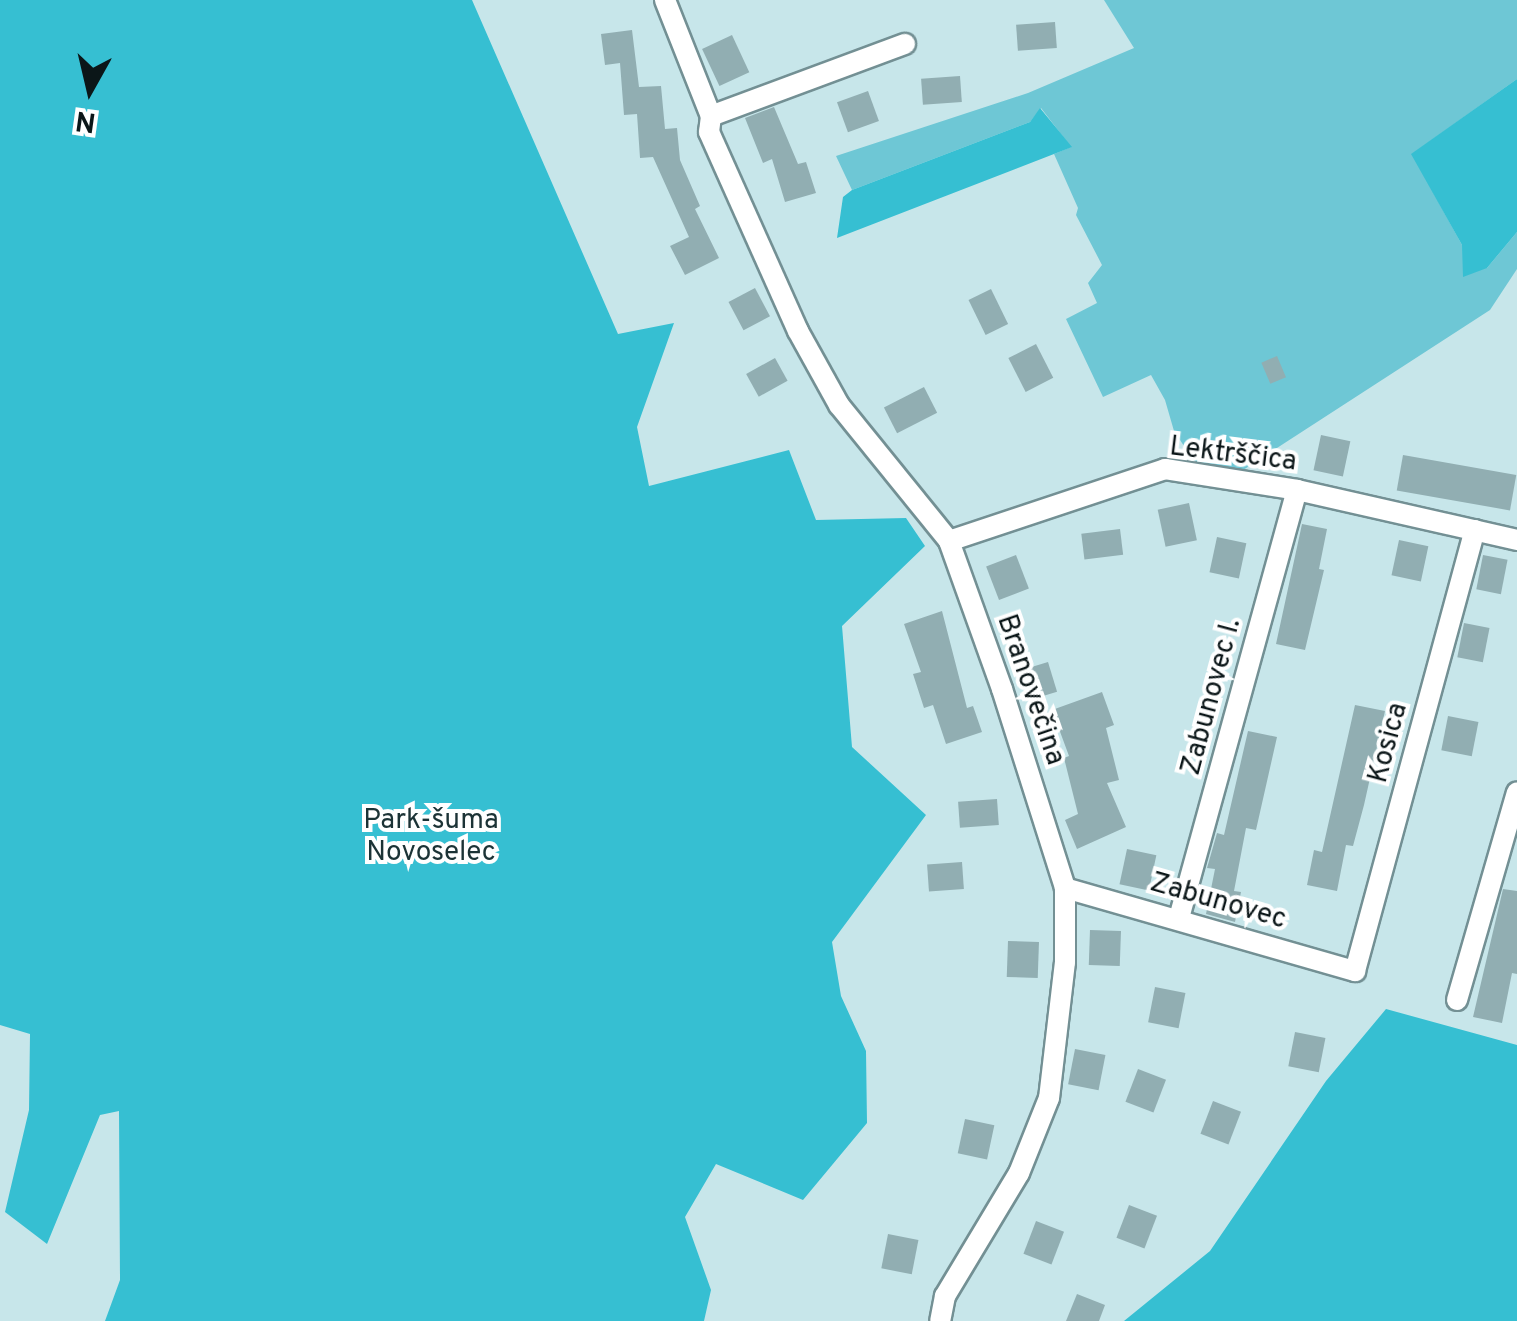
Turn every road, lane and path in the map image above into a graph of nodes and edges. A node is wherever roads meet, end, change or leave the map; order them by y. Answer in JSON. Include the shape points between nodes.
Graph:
{"nodes":[{"id":1,"x":664,"y":0,"type":"edge"},
{"id":2,"x":905,"y":44,"type":"dead end"},
{"id":3,"x":711,"y":116,"type":"junction"},
{"id":4,"x":1297,"y":490,"type":"junction"},
{"id":5,"x":1476,"y":530,"type":"junction"},
{"id":6,"x":1517,"y":540,"type":"edge"},
{"id":7,"x":949,"y":541,"type":"junction"},
{"id":8,"x":1517,"y":792,"type":"edge"},
{"id":9,"x":1065,"y":888,"type":"junction"},
{"id":10,"x":1179,"y":918,"type":"junction"},
{"id":11,"x":1356,"y":970,"type":"joint"},
{"id":12,"x":1457,"y":1000,"type":"dead end"},
{"id":13,"x":940,"y":1321,"type":"edge"}],
"edges":[{"from":1,"to":3,"type":"street","name":"Branovečina"},
{"from":2,"to":3,"type":"street"},
{"from":3,"to":7,"type":"street","name":"Branovečina","via":[[709,132],[814,360],[839,404]]},
{"from":4,"to":5,"type":"street","name":"Lektrščica"},
{"from":4,"to":7,"type":"street","name":"Lektrščica","via":[[1165,470]]},
{"from":4,"to":10,"type":"street","name":"Zabunovec I."},
{"from":5,"to":6,"type":"street","name":"Lektrščica"},
{"from":5,"to":11,"type":"street","name":"Kosica"},
{"from":7,"to":9,"type":"street","name":"Branovečina"},
{"from":8,"to":12,"type":"street"},
{"from":9,"to":10,"type":"street","name":"Zabunovec"},
{"from":9,"to":13,"type":"street","name":"Branovečina","via":[[1050,1098],[1020,1172],[945,1296]]},
{"from":10,"to":11,"type":"street","name":"Zabunovec"}]}
